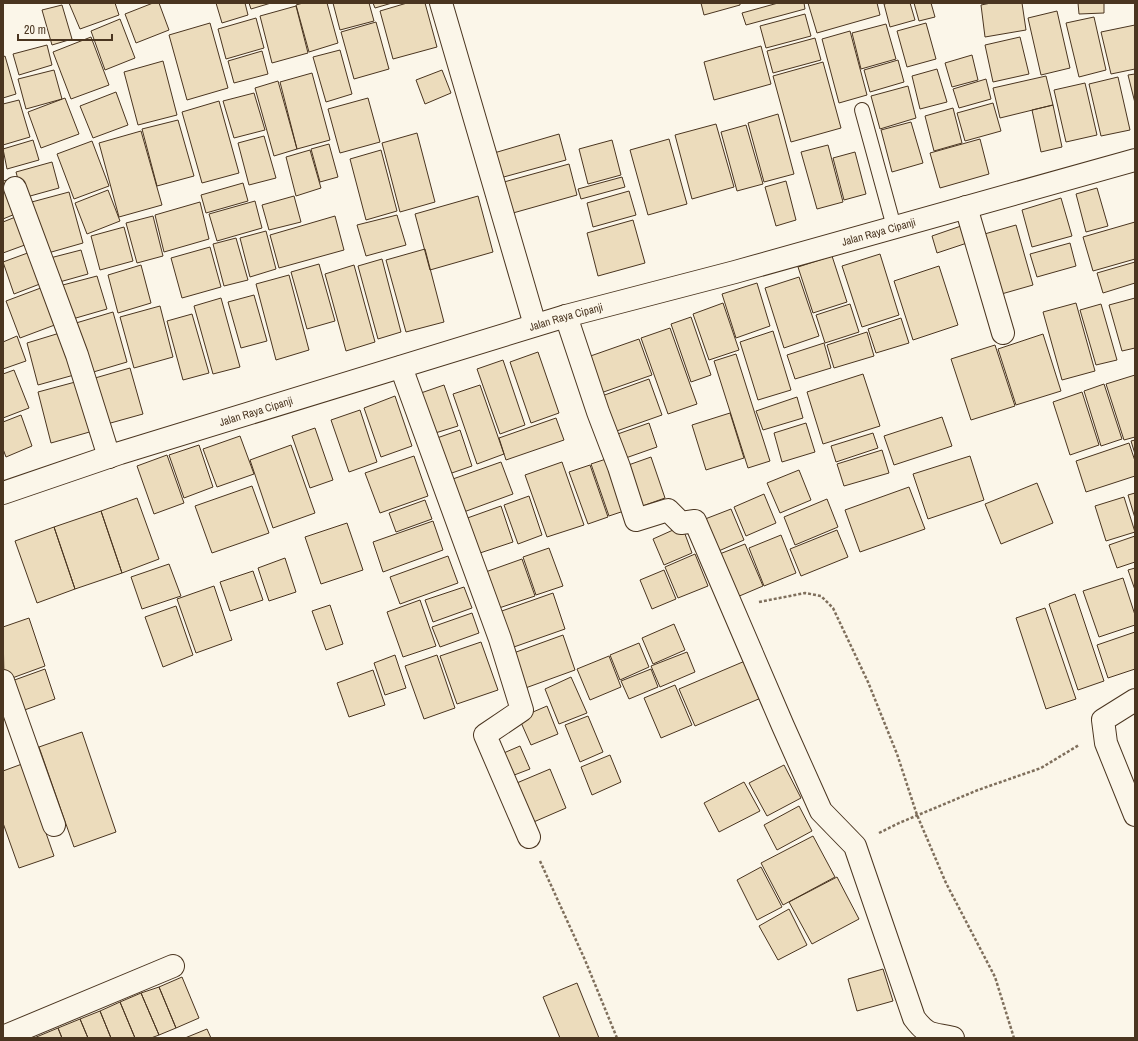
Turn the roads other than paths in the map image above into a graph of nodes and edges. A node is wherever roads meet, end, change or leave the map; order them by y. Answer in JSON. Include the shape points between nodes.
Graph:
{"nodes":[{"id":1,"x":441,"y":3,"type":"edge"},
{"id":2,"x":862,"y":110,"type":"dead end"},
{"id":3,"x":1135,"y":160,"type":"edge"},
{"id":4,"x":15,"y":188,"type":"dead end"},
{"id":5,"x":966,"y":207,"type":"junction"},
{"id":6,"x":894,"y":227,"type":"junction"},
{"id":7,"x":566,"y":316,"type":"junction"},
{"id":8,"x":535,"y":325,"type":"junction"},
{"id":9,"x":1003,"y":333,"type":"dead end"},
{"id":10,"x":401,"y":367,"type":"junction"},
{"id":11,"x":109,"y":457,"type":"junction"},
{"id":12,"x":3,"y":493,"type":"edge"},
{"id":13,"x":3,"y":681,"type":"edge"},
{"id":14,"x":1135,"y":700,"type":"edge"},
{"id":15,"x":1135,"y":815,"type":"edge"},
{"id":16,"x":54,"y":825,"type":"dead end"},
{"id":17,"x":533,"y":846,"type":"road end"},
{"id":18,"x":173,"y":966,"type":"dead end"},
{"id":19,"x":3,"y":1038,"type":"edge"},
{"id":20,"x":954,"y":1038,"type":"edge"}],
"edges":[{"from":1,"to":8,"type":"street"},
{"from":2,"to":6,"type":"lane"},
{"from":3,"to":5,"type":"street","name":"Jalan Raya Cipanji"},
{"from":4,"to":11,"type":"street","via":[[77,356]]},
{"from":5,"to":6,"type":"street","name":"Jalan Raya Cipanji"},
{"from":5,"to":9,"type":"street"},
{"from":6,"to":7,"type":"street","name":"Jalan Raya Cipanji"},
{"from":7,"to":8,"type":"street","name":"Jalan Raya Cipanji"},
{"from":7,"to":20,"type":"street","via":[[636,520],[668,510],[681,523],[695,521],[821,811],[855,846],[914,1018],[921,1029],[930,1034]]},
{"from":8,"to":10,"type":"street","name":"Jalan Raya Cipanji"},
{"from":10,"to":11,"type":"street","name":"Jalan Raya Cipanji"},
{"from":10,"to":17,"type":"street","via":[[500,639],[522,710],[485,734]]},
{"from":11,"to":12,"type":"street","name":"Jalan Raya Cipanji"},
{"from":13,"to":16,"type":"street"},
{"from":14,"to":15,"type":"street","via":[[1103,720],[1106,743]]},
{"from":18,"to":19,"type":"street"}]}
